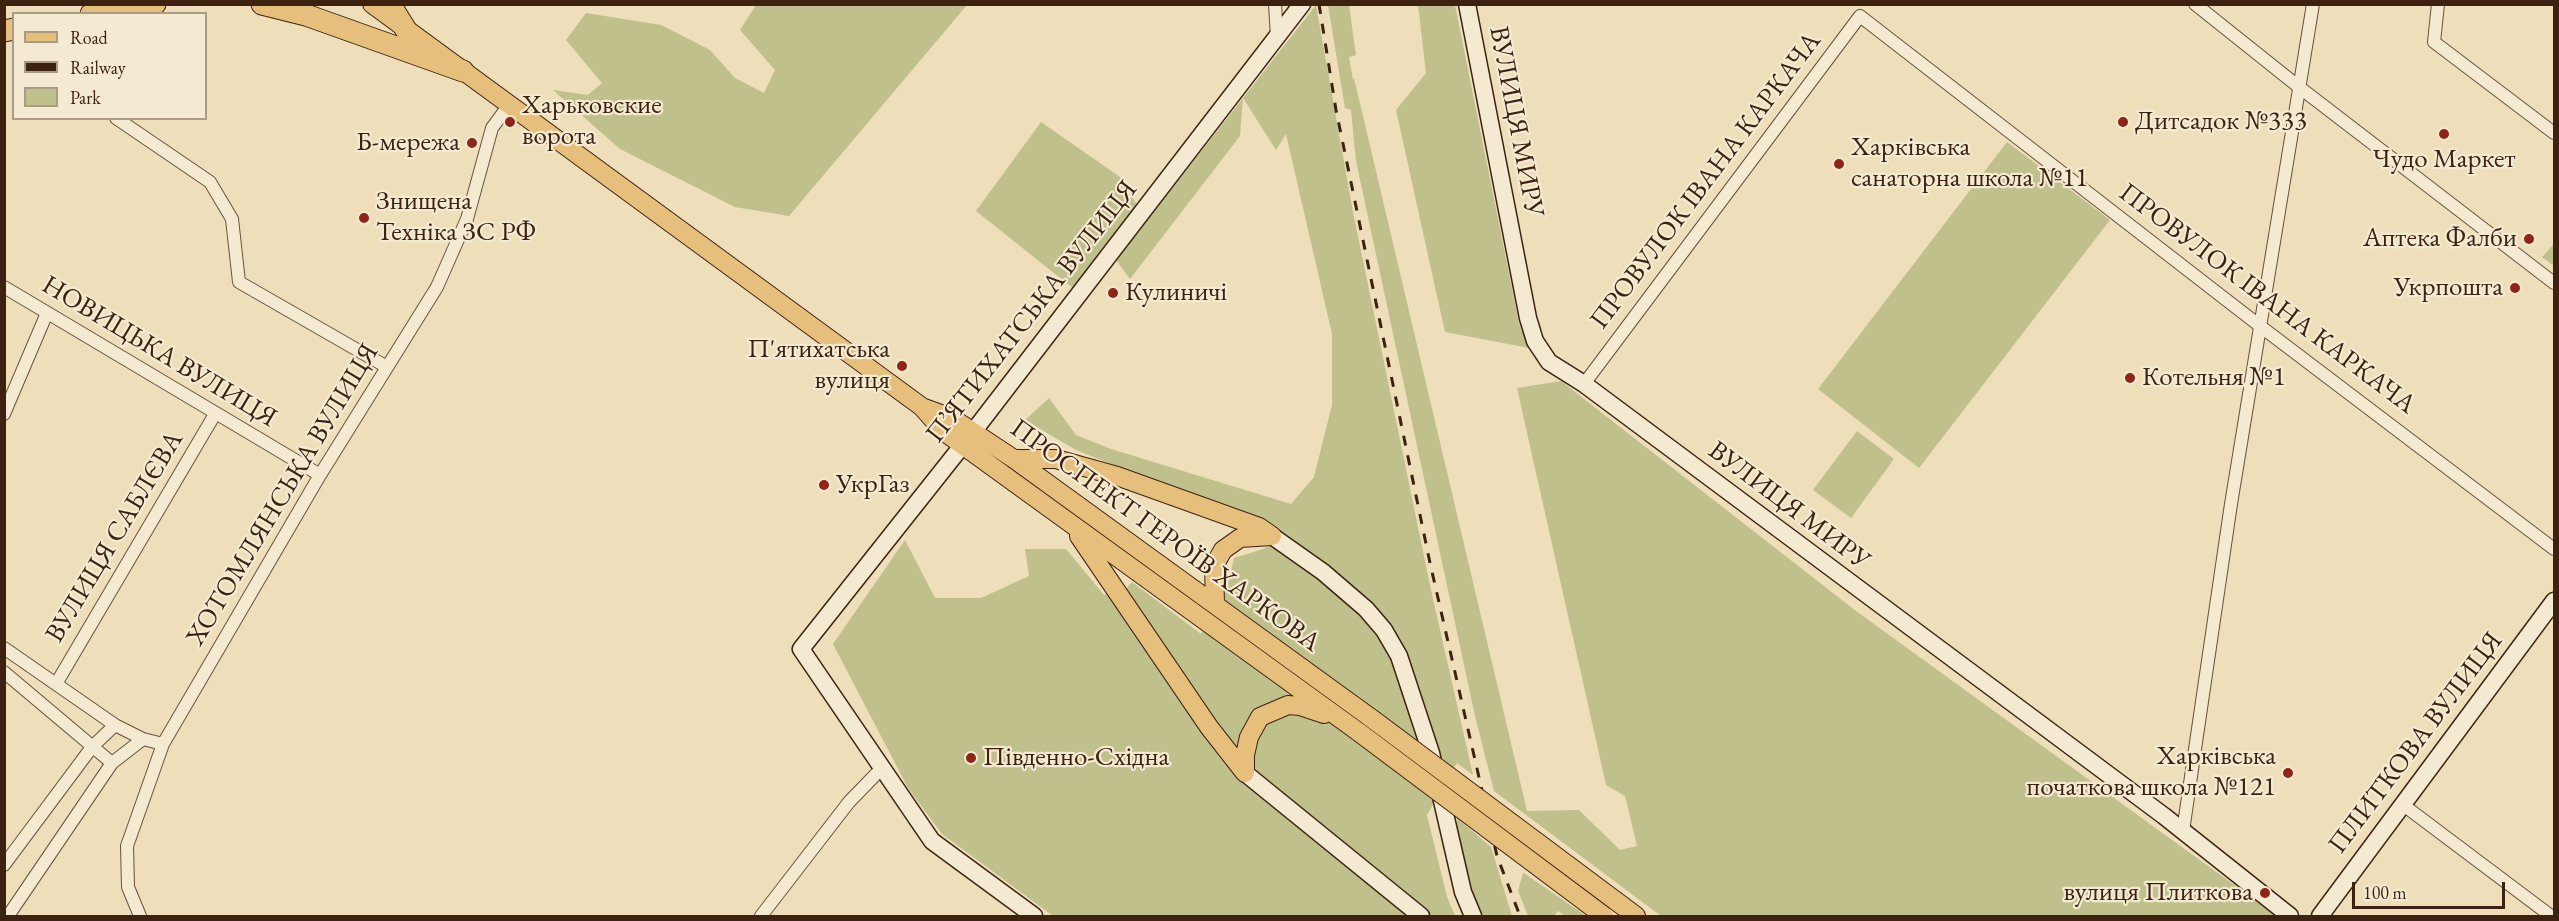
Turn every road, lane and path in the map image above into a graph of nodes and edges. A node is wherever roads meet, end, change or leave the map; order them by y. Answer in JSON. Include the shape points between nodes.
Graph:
{"nodes":[{"id":1,"x":155,"y":4,"type":"edge"},
{"id":2,"x":262,"y":4,"type":"edge"},
{"id":3,"x":372,"y":4,"type":"edge"},
{"id":4,"x":390,"y":4,"type":"edge"},
{"id":5,"x":1275,"y":4,"type":"edge"},
{"id":6,"x":1302,"y":4,"type":"edge"},
{"id":7,"x":1467,"y":4,"type":"edge"},
{"id":8,"x":2195,"y":4,"type":"edge"},
{"id":9,"x":2313,"y":4,"type":"edge"},
{"id":10,"x":2438,"y":4,"type":"edge"},
{"id":11,"x":104,"y":12,"type":"edge"},
{"id":12,"x":406,"y":30,"type":"junction"},
{"id":13,"x":1276,"y":37,"type":"junction"},
{"id":14,"x":463,"y":71,"type":"junction"},
{"id":15,"x":2299,"y":87,"type":"junction"},
{"id":16,"x":509,"y":105,"type":"junction"},
{"id":17,"x":119,"y":120,"type":"edge"},
{"id":18,"x":2554,"y":133,"type":"edge"},
{"id":19,"x":2554,"y":283,"type":"edge"},
{"id":20,"x":4,"y":287,"type":"edge"},
{"id":21,"x":47,"y":314,"type":"junction"},
{"id":22,"x":2260,"y":326,"type":"junction"},
{"id":23,"x":387,"y":367,"type":"junction"},
{"id":24,"x":1584,"y":384,"type":"junction"},
{"id":25,"x":4,"y":414,"type":"edge"},
{"id":26,"x":215,"y":414,"type":"junction"},
{"id":27,"x":968,"y":438,"type":"junction"},
{"id":28,"x":1014,"y":459,"type":"junction"},
{"id":29,"x":320,"y":476,"type":"junction"},
{"id":30,"x":1073,"y":527,"type":"junction"},
{"id":31,"x":1272,"y":536,"type":"junction"},
{"id":32,"x":2554,"y":549,"type":"edge"},
{"id":33,"x":2554,"y":601,"type":"edge"},
{"id":34,"x":1215,"y":604,"type":"junction"},
{"id":35,"x":4,"y":648,"type":"edge"},
{"id":36,"x":4,"y":672,"type":"edge"},
{"id":37,"x":56,"y":684,"type":"junction"},
{"id":38,"x":1344,"y":721,"type":"junction"},
{"id":39,"x":115,"y":726,"type":"junction"},
{"id":40,"x":143,"y":739,"type":"junction"},
{"id":41,"x":163,"y":744,"type":"junction"},
{"id":42,"x":92,"y":747,"type":"junction"},
{"id":43,"x":112,"y":763,"type":"junction"},
{"id":44,"x":882,"y":768,"type":"junction"},
{"id":45,"x":1245,"y":772,"type":"junction"},
{"id":46,"x":2402,"y":804,"type":"junction"},
{"id":47,"x":2183,"y":831,"type":"junction"},
{"id":48,"x":4,"y":865,"type":"edge"},
{"id":49,"x":1608,"y":911,"type":"edge"},
{"id":50,"x":8,"y":916,"type":"edge"},
{"id":51,"x":140,"y":916,"type":"edge"},
{"id":52,"x":761,"y":916,"type":"edge"},
{"id":53,"x":1034,"y":916,"type":"edge"},
{"id":54,"x":1421,"y":916,"type":"edge"},
{"id":55,"x":1473,"y":916,"type":"edge"},
{"id":56,"x":1636,"y":916,"type":"edge"},
{"id":57,"x":2290,"y":916,"type":"edge"},
{"id":58,"x":2320,"y":916,"type":"edge"},
{"id":59,"x":2551,"y":916,"type":"edge"}],
"edges":[{"from":1,"to":11,"type":"highway"},
{"from":2,"to":14,"type":"highway","via":[[306,15]]},
{"from":3,"to":12,"type":"main road","name":"ПРОСПЕКТ ГЕРОЇВ ХАРКОВА"},
{"from":4,"to":12,"type":"highway"},
{"from":5,"to":13,"type":"street"},
{"from":6,"to":13,"type":"street","name":"П’ЯТИХАТСЬКА ВУЛИЦЯ"},
{"from":7,"to":24,"type":"street","name":"ВУЛИЦЯ МИРУ","via":[[1535,341],[1549,362]]},
{"from":8,"to":15,"type":"street"},
{"from":9,"to":15,"type":"street"},
{"from":10,"to":18,"type":"street","via":[[2434,42]]},
{"from":12,"to":14,"type":"main road","name":"ПРОСПЕКТ ГЕРОЇВ ХАРКОВА"},
{"from":13,"to":27,"type":"street","name":"П’ЯТИХАТСЬКА ВУЛИЦЯ"},
{"from":14,"to":16,"type":"main road","name":"ПРОСПЕКТ ГЕРОЇВ ХАРКОВА"},
{"from":15,"to":19,"type":"street"},
{"from":15,"to":22,"type":"street"},
{"from":16,"to":23,"type":"street","name":"ХОТОМЛЯНСЬКА ВУЛИЦЯ","via":[[492,128],[467,219],[437,287]]},
{"from":16,"to":27,"type":"main road","name":"ПРОСПЕКТ ГЕРОЇВ ХАРКОВА","via":[[922,407],[942,431]]},
{"from":17,"to":23,"type":"street","via":[[210,182],[232,219],[238,282]]},
{"from":20,"to":21,"type":"street","name":"НОВИЦЬКА ВУЛИЦЯ"},
{"from":21,"to":25,"type":"street"},
{"from":21,"to":26,"type":"street","name":"НОВИЦЬКА ВУЛИЦЯ"},
{"from":22,"to":24,"type":"street","name":"ПРОВУЛОК ІВАНА КАРКАЧА","via":[[1860,16]]},
{"from":22,"to":32,"type":"street","name":"ПРОВУЛОК ІВАНА КАРКАЧА"},
{"from":22,"to":47,"type":"street"},
{"from":23,"to":29,"type":"street","name":"ХОТОМЛЯНСЬКА ВУЛИЦЯ"},
{"from":24,"to":47,"type":"street","name":"ВУЛИЦЯ МИРУ"},
{"from":26,"to":29,"type":"street","name":"НОВИЦЬКА ВУЛИЦЯ"},
{"from":26,"to":37,"type":"street","name":"ВУЛИЦЯ САБЛЄВА"},
{"from":27,"to":28,"type":"main road","name":"ПРОСПЕКТ ГЕРОЇВ ХАРКОВА"},
{"from":27,"to":30,"type":"main road","name":"ПРОСПЕКТ ГЕРОЇВ ХАРКОВА"},
{"from":27,"to":44,"type":"street","name":"П’ЯТИХАТСЬКА ВУЛИЦЯ","via":[[801,649]]},
{"from":28,"to":31,"type":"main road","via":[[1056,459],[1117,476],[1258,527]]},
{"from":28,"to":34,"type":"main road","name":"ПРОСПЕКТ ГЕРОЇВ ХАРКОВА"},
{"from":29,"to":41,"type":"street","name":"ХОТОМЛЯНСЬКА ВУЛИЦЯ"},
{"from":30,"to":38,"type":"main road","name":"ПРОСПЕКТ ГЕРОЇВ ХАРКОВА"},
{"from":30,"to":45,"type":"main road","via":[[1209,727]]},
{"from":31,"to":34,"type":"main road","via":[[1240,538],[1222,550],[1214,566]]},
{"from":31,"to":55,"type":"street","via":[[1366,609],[1399,656],[1431,753],[1462,892]]},
{"from":33,"to":46,"type":"street","name":"ПЛИТКОВА ВУЛИЦЯ"},
{"from":34,"to":49,"type":"main road","name":"ПРОСПЕКТ ГЕРОЇВ ХАРКОВА","bridge":true,"via":[[1371,718]]},
{"from":35,"to":37,"type":"street"},
{"from":36,"to":42,"type":"street"},
{"from":37,"to":39,"type":"street"},
{"from":38,"to":45,"type":"main road","via":[[1288,705],[1260,717],[1249,737]]},
{"from":38,"to":49,"type":"main road","name":"ПРОСПЕКТ ГЕРОЇВ ХАРКОВА","bridge":true},
{"from":39,"to":40,"type":"street"},
{"from":39,"to":42,"type":"street"},
{"from":40,"to":41,"type":"street"},
{"from":40,"to":43,"type":"street"},
{"from":41,"to":51,"type":"street","name":"ХОТОМЛЯНСЬКА ВУЛИЦЯ","via":[[127,846],[128,887]]},
{"from":42,"to":43,"type":"street"},
{"from":42,"to":48,"type":"street"},
{"from":43,"to":50,"type":"street"},
{"from":44,"to":52,"type":"street","via":[[849,802]]},
{"from":44,"to":53,"type":"street","via":[[932,841]]},
{"from":45,"to":54,"type":"street"},
{"from":46,"to":58,"type":"street","name":"ПЛИТКОВА ВУЛИЦЯ"},
{"from":46,"to":59,"type":"street"},
{"from":47,"to":57,"type":"street","name":"ВУЛИЦЯ МИРУ"},
{"from":49,"to":56,"type":"main road"}]}
